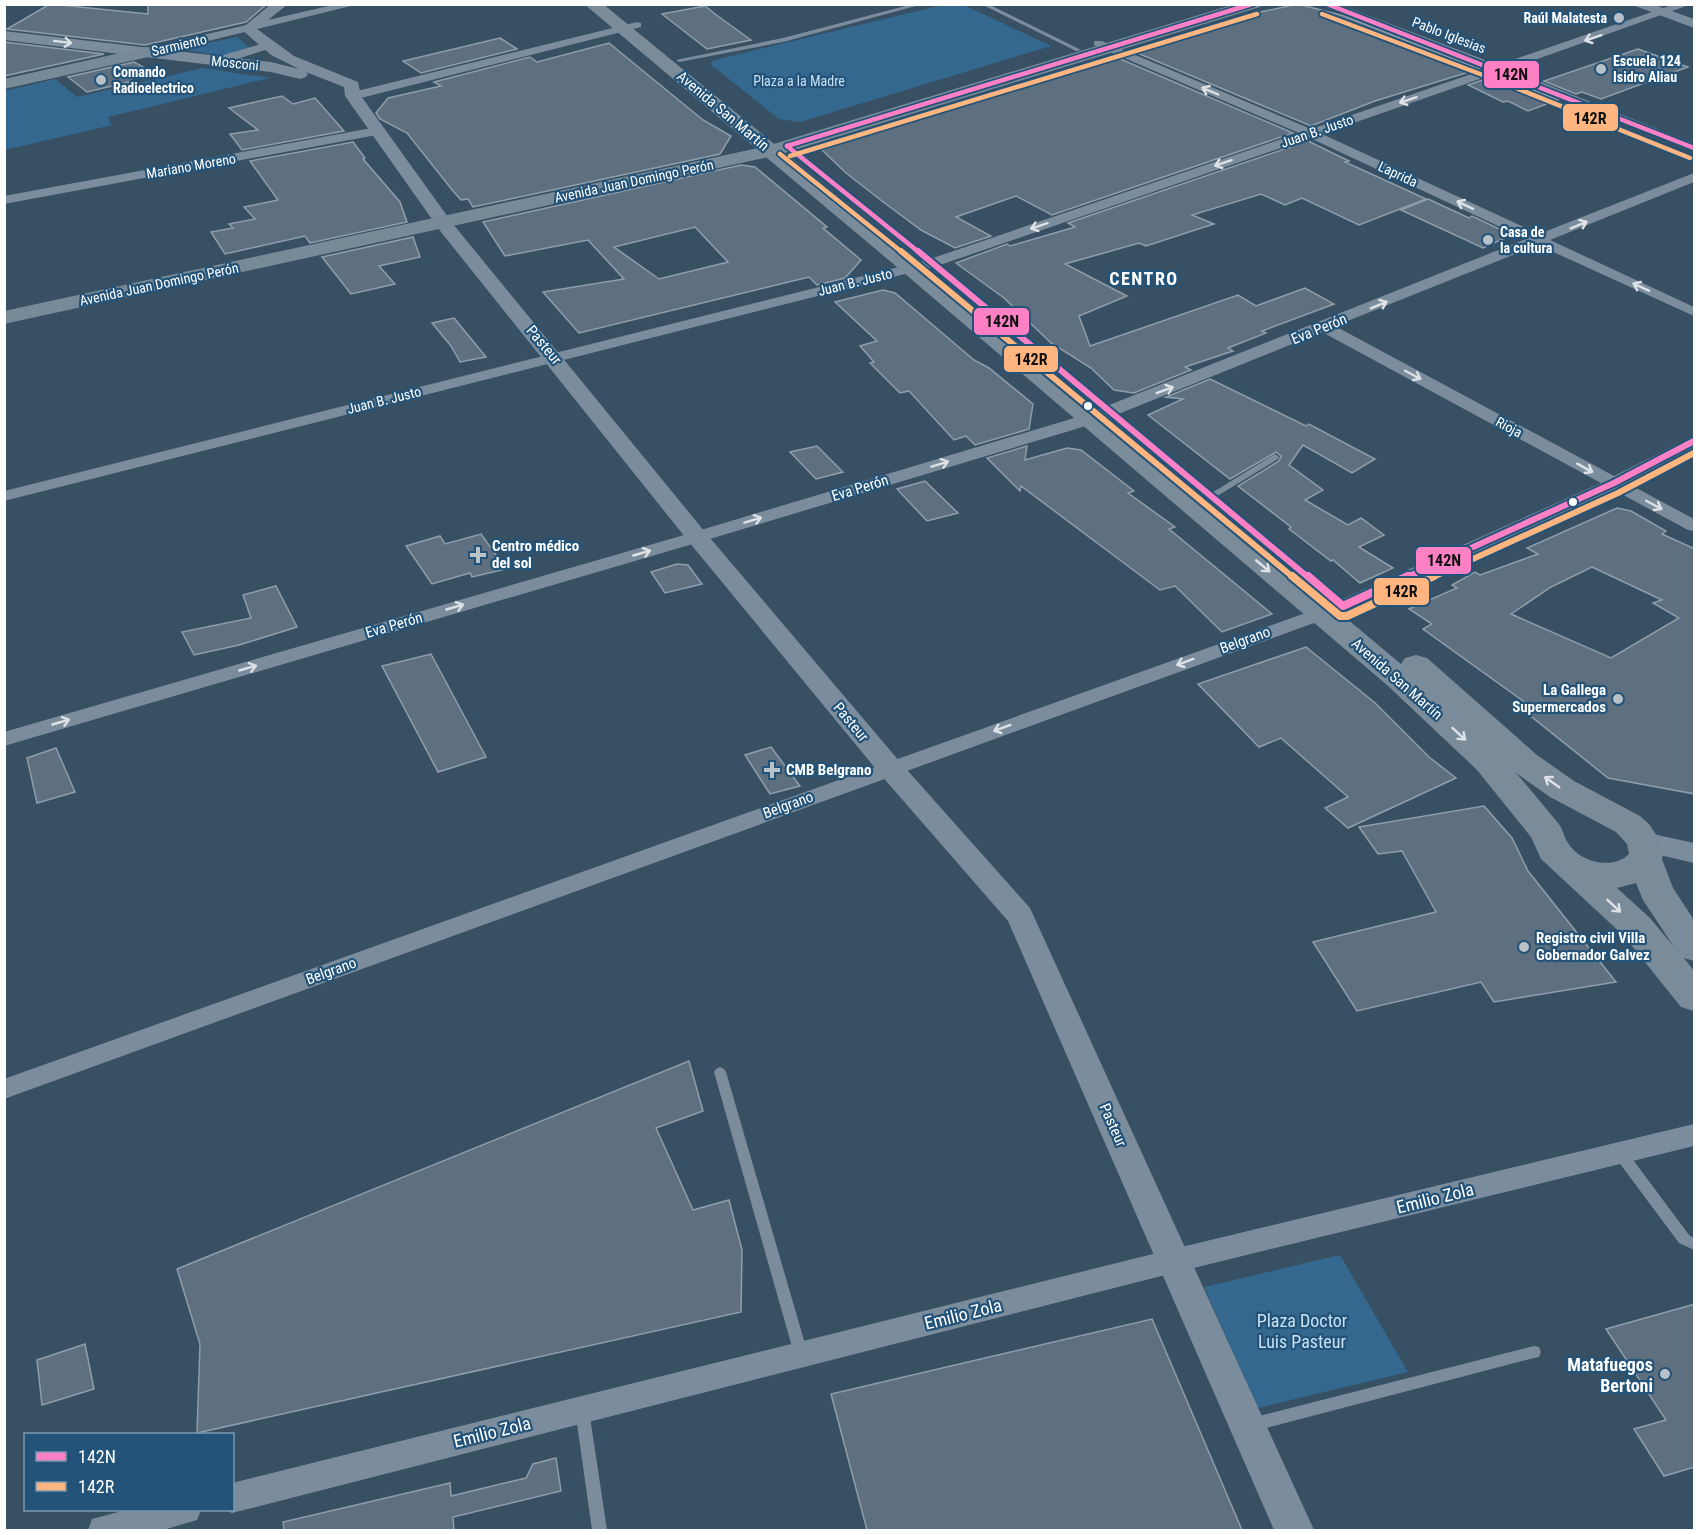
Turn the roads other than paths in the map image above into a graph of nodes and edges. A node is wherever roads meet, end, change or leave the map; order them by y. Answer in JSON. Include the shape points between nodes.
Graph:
{"nodes":[{"id":1,"x":281,"y":4,"type":"edge"},
{"id":2,"x":354,"y":4,"type":"edge"},
{"id":3,"x":592,"y":4,"type":"edge"},
{"id":4,"x":613,"y":4,"type":"edge"},
{"id":5,"x":921,"y":4,"type":"edge"},
{"id":6,"x":983,"y":4,"type":"edge"},
{"id":7,"x":1230,"y":4,"type":"edge"},
{"id":8,"x":1254,"y":4,"type":"edge"},
{"id":9,"x":1326,"y":4,"type":"edge"},
{"id":10,"x":1637,"y":4,"type":"edge"},
{"id":11,"x":1687,"y":4,"type":"edge"},
{"id":12,"x":1662,"y":13,"type":"junction"},
{"id":13,"x":1695,"y":24,"type":"edge"},
{"id":14,"x":630,"y":27,"type":"junction"},
{"id":15,"x":248,"y":30,"type":"junction"},
{"id":16,"x":4,"y":35,"type":"edge"},
{"id":17,"x":268,"y":46,"type":"junction"},
{"id":18,"x":1104,"y":46,"type":"junction"},
{"id":19,"x":1077,"y":50,"type":"junction"},
{"id":20,"x":147,"y":52,"type":"junction"},
{"id":21,"x":680,"y":60,"type":"junction"},
{"id":22,"x":217,"y":61,"type":"junction"},
{"id":23,"x":1500,"y":70,"type":"junction"},
{"id":24,"x":4,"y":84,"type":"edge"},
{"id":25,"x":353,"y":96,"type":"junction"},
{"id":26,"x":377,"y":131,"type":"junction"},
{"id":27,"x":1310,"y":133,"type":"junction"},
{"id":28,"x":775,"y":145,"type":"junction"},
{"id":29,"x":1695,"y":148,"type":"edge"},
{"id":30,"x":1695,"y":177,"type":"edge"},
{"id":31,"x":4,"y":200,"type":"edge"},
{"id":32,"x":441,"y":220,"type":"junction"},
{"id":33,"x":1540,"y":241,"type":"junction"},
{"id":34,"x":922,"y":266,"type":"junction"},
{"id":35,"x":4,"y":310,"type":"edge"},
{"id":36,"x":1695,"y":312,"type":"edge"},
{"id":37,"x":4,"y":318,"type":"edge"},
{"id":38,"x":1325,"y":327,"type":"junction"},
{"id":39,"x":554,"y":358,"type":"junction"},
{"id":40,"x":1100,"y":415,"type":"junction"},
{"id":41,"x":1695,"y":441,"type":"edge"},
{"id":42,"x":1275,"y":457,"type":"dead end"},
{"id":43,"x":1614,"y":483,"type":"junction"},
{"id":44,"x":4,"y":496,"type":"edge"},
{"id":45,"x":1211,"y":496,"type":"junction"},
{"id":46,"x":1695,"y":526,"type":"edge"},
{"id":47,"x":697,"y":537,"type":"junction"},
{"id":48,"x":1331,"y":609,"type":"junction"},
{"id":49,"x":4,"y":739,"type":"edge"},
{"id":50,"x":890,"y":768,"type":"junction"},
{"id":51,"x":1602,"y":812,"type":"junction"},
{"id":52,"x":1547,"y":833,"type":"junction"},
{"id":53,"x":1645,"y":850,"type":"junction"},
{"id":54,"x":1695,"y":853,"type":"edge"},
{"id":55,"x":1572,"y":866,"type":"junction"},
{"id":56,"x":1695,"y":948,"type":"edge"},
{"id":57,"x":1695,"y":997,"type":"edge"},
{"id":58,"x":720,"y":1072,"type":"dead end"},
{"id":59,"x":4,"y":1089,"type":"edge"},
{"id":60,"x":1695,"y":1136,"type":"edge"},
{"id":61,"x":1620,"y":1153,"type":"junction"},
{"id":62,"x":1695,"y":1245,"type":"edge"},
{"id":63,"x":1173,"y":1261,"type":"junction"},
{"id":64,"x":1534,"y":1352,"type":"dead end"},
{"id":65,"x":801,"y":1355,"type":"junction"},
{"id":66,"x":582,"y":1410,"type":"junction"},
{"id":67,"x":1247,"y":1426,"type":"junction"},
{"id":68,"x":234,"y":1497,"type":"edge"},
{"id":69,"x":178,"y":1511,"type":"edge"},
{"id":70,"x":103,"y":1530,"type":"edge"},
{"id":71,"x":600,"y":1530,"type":"edge"},
{"id":72,"x":1294,"y":1530,"type":"edge"}],
"edges":[{"from":1,"to":15,"type":"street"},
{"from":2,"to":15,"type":"street","name":"Sarmiento"},
{"from":3,"to":14,"type":"main road","name":"Avenida San Martín"},
{"from":4,"to":14,"type":"main road","name":"Avenida San Martín"},
{"from":5,"to":21,"type":"lane","via":[[802,36]]},
{"from":6,"to":19,"type":"lane"},
{"from":7,"to":18,"type":"main road","name":"Avenida Juan Domingo Perón"},
{"from":8,"to":18,"type":"main road","name":"Avenida Juan Domingo Perón"},
{"from":9,"to":23,"type":"street","name":"Pablo Iglesias"},
{"from":10,"to":12,"type":"street"},
{"from":11,"to":12,"type":"street","name":"Juan B. Justo"},
{"from":12,"to":13,"type":"street"},
{"from":12,"to":23,"type":"street","name":"Juan B. Justo","one_way":true},
{"from":14,"to":21,"type":"main road","name":"Avenida San Martín"},
{"from":14,"to":25,"type":"street"},
{"from":14,"to":28,"type":"main road","name":"Avenida San Martín"},
{"from":15,"to":17,"type":"street","name":"Pasteur"},
{"from":15,"to":20,"type":"street","name":"Sarmiento"},
{"from":16,"to":20,"type":"street","name":"Mosconi","one_way":true},
{"from":17,"to":22,"type":"street"},
{"from":17,"to":25,"type":"street","name":"Pasteur","via":[[293,62],[352,85]]},
{"from":18,"to":19,"type":"main road","name":"Avenida Juan Domingo Perón"},
{"from":27,"to":18,"type":"street","name":"Laprida","one_way":true},
{"from":18,"to":28,"type":"main road","name":"Avenida Juan Domingo Perón"},
{"from":19,"to":28,"type":"main road","name":"Avenida Juan Domingo Perón"},
{"from":20,"to":22,"type":"street","name":"Mosconi"},
{"from":20,"to":24,"type":"main road","name":"Sarmiento"},
{"from":21,"to":28,"type":"main road","name":"Avenida San Martín"},
{"from":22,"to":25,"type":"street","name":"Mosconi","via":[[281,69],[314,78]]},
{"from":23,"to":27,"type":"street","name":"Juan B. Justo","one_way":true},
{"from":23,"to":29,"type":"street","name":"Pablo Iglesias"},
{"from":25,"to":26,"type":"street","name":"Pasteur"},
{"from":26,"to":31,"type":"street","name":"Mariano Moreno"},
{"from":26,"to":32,"type":"street","name":"Pasteur"},
{"from":33,"to":27,"type":"street","name":"Laprida","one_way":true},
{"from":27,"to":34,"type":"street","name":"Juan B. Justo","one_way":true},
{"from":28,"to":32,"type":"main road","name":"Avenida Juan Domingo Perón"},
{"from":28,"to":34,"type":"main road","name":"Avenida San Martín"},
{"from":33,"to":30,"type":"street","name":"Eva Perón","one_way":true},
{"from":32,"to":35,"type":"main road","name":"Avenida Juan Domingo Perón"},
{"from":32,"to":37,"type":"main road","name":"Avenida Juan Domingo Perón"},
{"from":32,"to":39,"type":"street","name":"Pasteur"},
{"from":36,"to":33,"type":"street","name":"Laprida","one_way":true},
{"from":38,"to":33,"type":"street","name":"Eva Perón","one_way":true},
{"from":34,"to":39,"type":"street","name":"Juan B. Justo"},
{"from":34,"to":40,"type":"main road","name":"Avenida San Martín"},
{"from":40,"to":38,"type":"street","name":"Eva Perón","one_way":true},
{"from":38,"to":43,"type":"street","name":"Rioja","one_way":true},
{"from":39,"to":44,"type":"street","name":"Juan B. Justo"},
{"from":39,"to":47,"type":"street","name":"Pasteur"},
{"from":40,"to":45,"type":"main road","name":"Avenida San Martín"},
{"from":47,"to":40,"type":"street","name":"Eva Perón","one_way":true},
{"from":40,"to":48,"type":"main road","name":"Avenida San Martín","one_way":true},
{"from":41,"to":43,"type":"street","name":"Belgrano"},
{"from":42,"to":45,"type":"lane"},
{"from":43,"to":46,"type":"street","name":"Rioja","one_way":true},
{"from":43,"to":48,"type":"street","name":"Belgrano"},
{"from":45,"to":48,"type":"main road","name":"Avenida San Martín"},
{"from":49,"to":47,"type":"street","name":"Eva Perón","one_way":true},
{"from":47,"to":50,"type":"street","name":"Pasteur"},
{"from":48,"to":50,"type":"street","name":"Belgrano","one_way":true},
{"from":51,"to":48,"type":"main road","name":"Avenida San Martín","one_way":true,"via":[[1525,763],[1422,669]]},
{"from":48,"to":52,"type":"main road","name":"Avenida San Martín","one_way":true,"via":[[1398,678],[1490,762]]},
{"from":50,"to":59,"type":"street","name":"Belgrano"},
{"from":50,"to":63,"type":"street","name":"Pasteur","via":[[1020,916]]},
{"from":51,"to":52,"type":"main road","via":[[1563,813],[1554,818]]},
{"from":51,"to":53,"type":"main road","name":"Avenida San Martín","via":[[1628,824]]},
{"from":52,"to":55,"type":"main road","name":"Avenida San Martín","via":[[1553,850]]},
{"from":53,"to":54,"type":"street"},
{"from":53,"to":55,"type":"main road","via":[[1635,870],[1617,876],[1594,874]]},
{"from":53,"to":56,"type":"main road","name":"Avenida San Martín","via":[[1656,891]]},
{"from":55,"to":57,"type":"main road","name":"Avenida San Martín","one_way":true,"via":[[1637,927]]},
{"from":58,"to":65,"type":"lane"},
{"from":60,"to":61,"type":"street","name":"Emilio Zola"},
{"from":61,"to":62,"type":"lane","via":[[1684,1239]]},
{"from":61,"to":63,"type":"street","name":"Emilio Zola"},
{"from":63,"to":65,"type":"street","name":"Emilio Zola"},
{"from":63,"to":67,"type":"street","name":"Pasteur"},
{"from":64,"to":67,"type":"lane"},
{"from":65,"to":66,"type":"street","name":"Emilio Zola"},
{"from":66,"to":68,"type":"street","name":"Emilio Zola"},
{"from":66,"to":71,"type":"lane"},
{"from":67,"to":72,"type":"street","name":"Pasteur"},
{"from":69,"to":70,"type":"street"}]}
